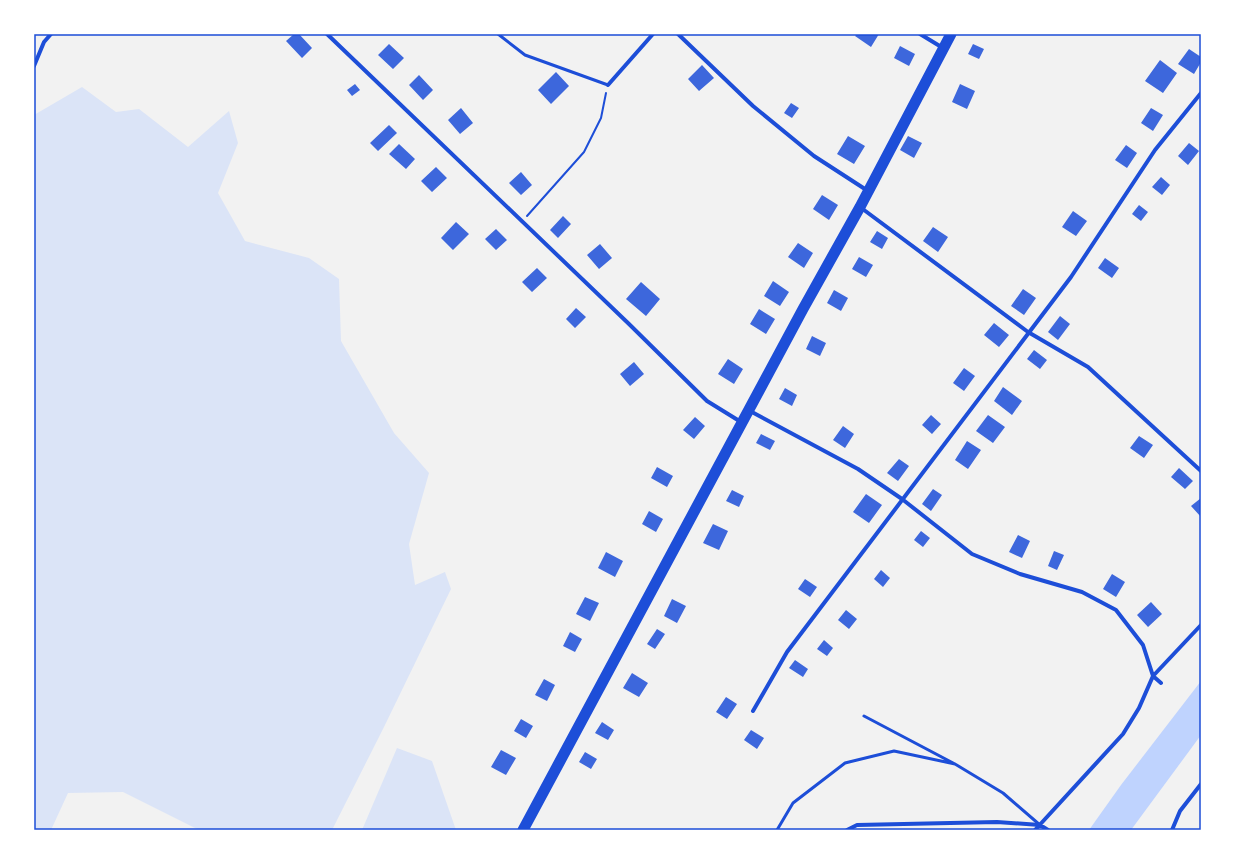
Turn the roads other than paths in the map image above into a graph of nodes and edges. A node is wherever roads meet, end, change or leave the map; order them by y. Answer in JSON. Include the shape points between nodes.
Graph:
{"nodes":[{"id":1,"x":51,"y":34,"type":"edge"},
{"id":2,"x":327,"y":34,"type":"edge"},
{"id":3,"x":498,"y":34,"type":"edge"},
{"id":4,"x":653,"y":34,"type":"edge"},
{"id":5,"x":678,"y":34,"type":"edge"},
{"id":6,"x":920,"y":34,"type":"edge"},
{"id":7,"x":951,"y":34,"type":"edge"},
{"id":8,"x":944,"y":48,"type":"junction"},
{"id":9,"x":34,"y":66,"type":"edge"},
{"id":10,"x":608,"y":85,"type":"joint"},
{"id":11,"x":1201,"y":93,"type":"edge"},
{"id":12,"x":868,"y":191,"type":"junction"},
{"id":13,"x":860,"y":207,"type":"junction"},
{"id":14,"x":1028,"y":332,"type":"junction"},
{"id":15,"x":750,"y":411,"type":"junction"},
{"id":16,"x":743,"y":423,"type":"junction"},
{"id":17,"x":1201,"y":471,"type":"edge"},
{"id":18,"x":902,"y":499,"type":"junction"},
{"id":19,"x":1201,"y":626,"type":"edge"},
{"id":20,"x":1153,"y":676,"type":"junction"},
{"id":21,"x":1161,"y":683,"type":"dead end"},
{"id":22,"x":753,"y":711,"type":"dead end"},
{"id":23,"x":864,"y":716,"type":"dead end"},
{"id":24,"x":955,"y":764,"type":"junction"},
{"id":25,"x":1201,"y":784,"type":"edge"},
{"id":26,"x":1040,"y":825,"type":"junction"},
{"id":27,"x":523,"y":830,"type":"edge"},
{"id":28,"x":777,"y":830,"type":"edge"},
{"id":29,"x":847,"y":830,"type":"edge"},
{"id":30,"x":1035,"y":830,"type":"edge"},
{"id":31,"x":1048,"y":830,"type":"edge"},
{"id":32,"x":1172,"y":830,"type":"edge"}],
"edges":[{"from":1,"to":9,"type":"street","via":[[44,42]]},
{"from":2,"to":16,"type":"street","via":[[707,401]]},
{"from":3,"to":10,"type":"lane","via":[[525,55]]},
{"from":4,"to":10,"type":"street"},
{"from":5,"to":12,"type":"street","via":[[759,111],[814,156]]},
{"from":6,"to":8,"type":"street"},
{"from":7,"to":8,"type":"highway"},
{"from":8,"to":12,"type":"highway"},
{"from":11,"to":14,"type":"street","via":[[1155,150],[1071,277]]},
{"from":12,"to":13,"type":"highway"},
{"from":13,"to":14,"type":"street"},
{"from":13,"to":15,"type":"highway"},
{"from":14,"to":17,"type":"street","via":[[1088,367]]},
{"from":14,"to":18,"type":"street"},
{"from":15,"to":16,"type":"highway"},
{"from":15,"to":18,"type":"street","via":[[858,469]]},
{"from":16,"to":27,"type":"highway"},
{"from":18,"to":20,"type":"street","via":[[972,554],[1020,574],[1082,592],[1116,610],[1143,645]]},
{"from":18,"to":22,"type":"street","via":[[787,652]]},
{"from":19,"to":20,"type":"street"},
{"from":20,"to":21,"type":"street"},
{"from":20,"to":26,"type":"street","via":[[1139,708],[1123,734]]},
{"from":23,"to":24,"type":"lane"},
{"from":24,"to":26,"type":"lane","via":[[1003,793]]},
{"from":24,"to":28,"type":"lane","via":[[894,751],[844,763],[793,803]]},
{"from":25,"to":32,"type":"street","via":[[1180,811]]},
{"from":26,"to":29,"type":"street","via":[[997,822],[857,825]]},
{"from":26,"to":30,"type":"street"},
{"from":26,"to":31,"type":"street"}]}
